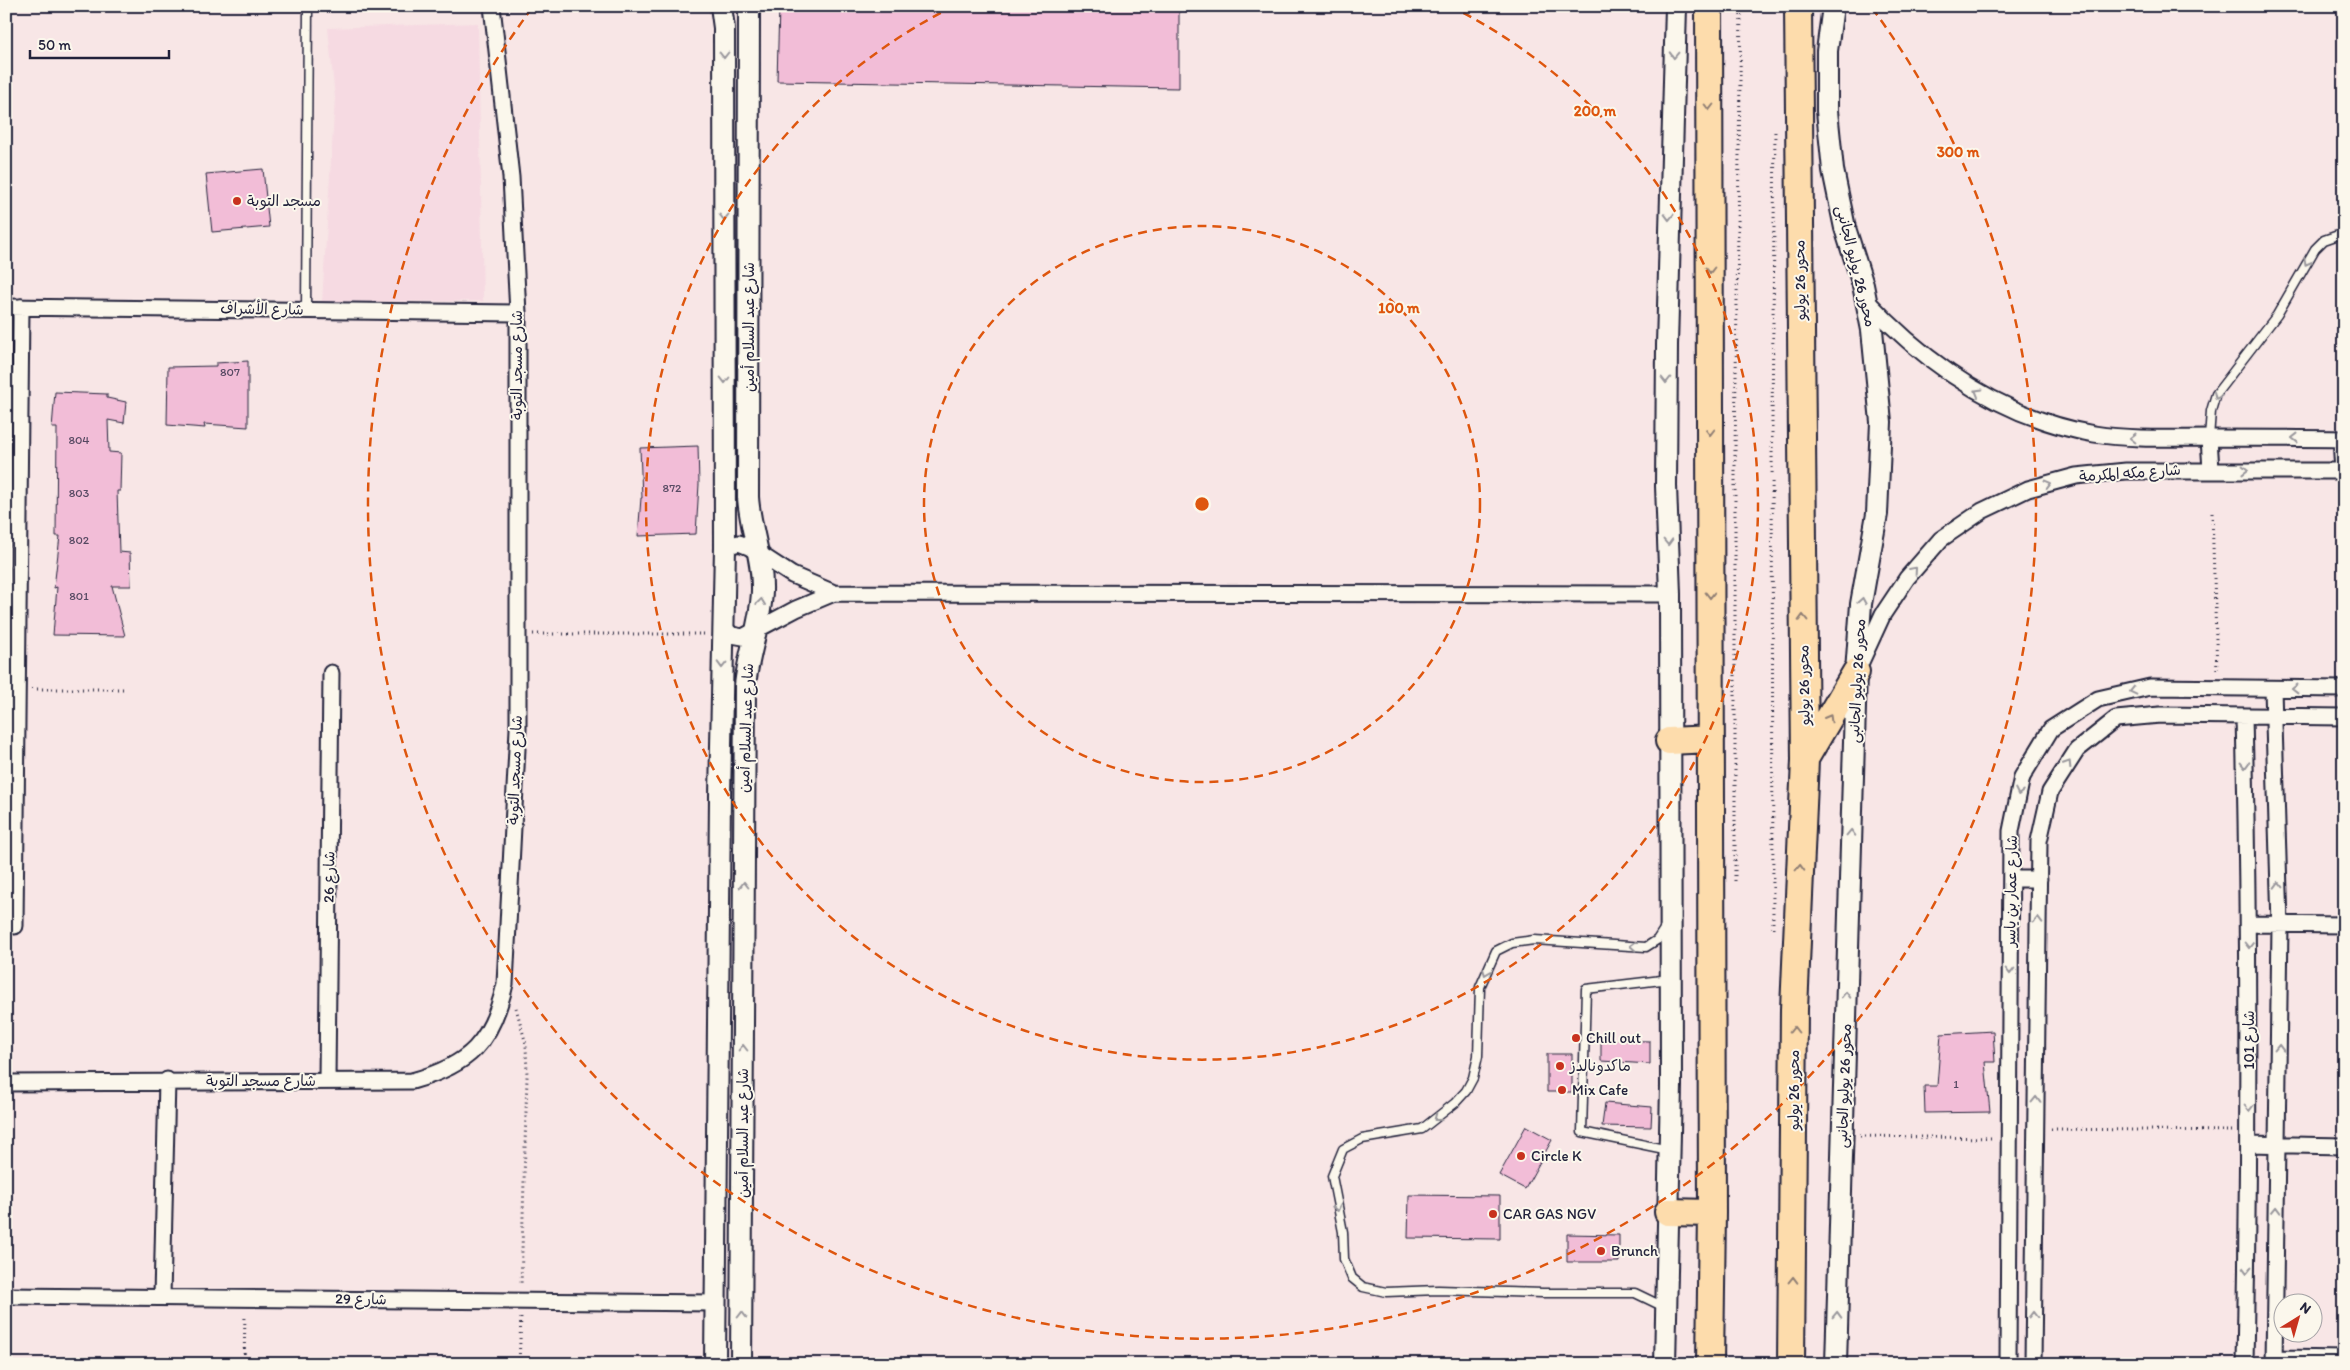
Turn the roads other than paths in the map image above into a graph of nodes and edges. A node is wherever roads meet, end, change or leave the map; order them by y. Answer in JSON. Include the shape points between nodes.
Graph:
{"nodes":[{"id":1,"x":308,"y":6,"type":"edge"},
{"id":2,"x":492,"y":6,"type":"edge"},
{"id":3,"x":721,"y":6,"type":"edge"},
{"id":4,"x":749,"y":6,"type":"edge"},
{"id":5,"x":1676,"y":6,"type":"edge"},
{"id":6,"x":1709,"y":6,"type":"edge"},
{"id":7,"x":1798,"y":6,"type":"edge"},
{"id":8,"x":1833,"y":6,"type":"edge"},
{"id":9,"x":2344,"y":233,"type":"edge"},
{"id":10,"x":1866,"y":300,"type":"junction"},
{"id":11,"x":14,"y":307,"type":"edge"},
{"id":12,"x":306,"y":310,"type":"junction"},
{"id":13,"x":518,"y":313,"type":"junction"},
{"id":14,"x":2210,"y":438,"type":"junction"},
{"id":15,"x":2343,"y":438,"type":"edge"},
{"id":16,"x":2211,"y":470,"type":"junction"},
{"id":17,"x":2344,"y":471,"type":"edge"},
{"id":18,"x":725,"y":547,"type":"junction"},
{"id":19,"x":760,"y":555,"type":"junction"},
{"id":20,"x":834,"y":593,"type":"junction"},
{"id":21,"x":1670,"y":594,"type":"junction"},
{"id":22,"x":722,"y":630,"type":"junction"},
{"id":23,"x":755,"y":630,"type":"junction"},
{"id":24,"x":1856,"y":672,"type":"junction"},
{"id":25,"x":331,"y":673,"type":"dead end"},
{"id":26,"x":2344,"y":689,"type":"edge"},
{"id":27,"x":2274,"y":690,"type":"junction"},
{"id":28,"x":2244,"y":716,"type":"junction"},
{"id":29,"x":2274,"y":717,"type":"junction"},
{"id":30,"x":2344,"y":717,"type":"edge"},
{"id":31,"x":1711,"y":738,"type":"junction"},
{"id":32,"x":1670,"y":741,"type":"junction"},
{"id":33,"x":1805,"y":760,"type":"junction"},
{"id":34,"x":2011,"y":878,"type":"junction"},
{"id":35,"x":2039,"y":879,"type":"junction"},
{"id":36,"x":1670,"y":920,"type":"junction"},
{"id":37,"x":2249,"y":924,"type":"junction"},
{"id":38,"x":2280,"y":925,"type":"junction"},
{"id":39,"x":2344,"y":925,"type":"edge"},
{"id":40,"x":15,"y":926,"type":"dead end"},
{"id":41,"x":1670,"y":979,"type":"junction"},
{"id":42,"x":718,"y":1020,"type":"junction"},
{"id":43,"x":743,"y":1023,"type":"junction"},
{"id":44,"x":167,"y":1080,"type":"junction"},
{"id":45,"x":327,"y":1081,"type":"junction"},
{"id":46,"x":6,"y":1083,"type":"edge"},
{"id":47,"x":2010,"y":1121,"type":"junction"},
{"id":48,"x":2035,"y":1131,"type":"junction"},
{"id":49,"x":2249,"y":1138,"type":"junction"},
{"id":50,"x":2009,"y":1140,"type":"junction"},
{"id":51,"x":2277,"y":1145,"type":"junction"},
{"id":52,"x":2344,"y":1146,"type":"edge"},
{"id":53,"x":1669,"y":1150,"type":"junction"},
{"id":54,"x":1668,"y":1212,"type":"junction"},
{"id":55,"x":1712,"y":1213,"type":"junction"},
{"id":56,"x":6,"y":1296,"type":"edge"},
{"id":57,"x":162,"y":1297,"type":"junction"},
{"id":58,"x":716,"y":1304,"type":"junction"},
{"id":59,"x":1666,"y":1308,"type":"junction"},
{"id":60,"x":2344,"y":1359,"type":"edge"},
{"id":61,"x":2274,"y":1361,"type":"edge"},
{"id":62,"x":715,"y":1364,"type":"edge"},
{"id":63,"x":741,"y":1364,"type":"edge"},
{"id":64,"x":1666,"y":1364,"type":"edge"},
{"id":65,"x":1710,"y":1364,"type":"edge"},
{"id":66,"x":1791,"y":1364,"type":"edge"},
{"id":67,"x":1836,"y":1364,"type":"edge"},
{"id":68,"x":2008,"y":1364,"type":"edge"},
{"id":69,"x":2033,"y":1364,"type":"edge"},
{"id":70,"x":2245,"y":1364,"type":"edge"}],
"edges":[{"from":1,"to":12,"type":"lane"},
{"from":2,"to":13,"type":"street","name":"شارع مسجد التوبة","via":[[511,177]]},
{"from":3,"to":18,"type":"street","name":"شارع عبد السلام أمين","one_way":true,"via":[[724,28]]},
{"from":4,"to":19,"type":"street","name":"شارع عبد السلام أمين","via":[[748,497]]},
{"from":5,"to":21,"type":"street","one_way":true,"via":[[1667,345],[1666,486]]},
{"from":6,"to":31,"type":"highway","one_way":true},
{"from":33,"to":7,"type":"highway","name":"محور 26 يوليو","one_way":true},
{"from":8,"to":10,"type":"street","name":"محور 26 يوليو الجانبى","via":[[1827,51],[1827,111],[1833,170],[1845,228]]},
{"from":9,"to":14,"type":"lane","one_way":true,"via":[[2324,240],[2315,249],[2277,315],[2216,394],[2211,411]]},
{"from":14,"to":10,"type":"street","name":"شارع مكه المكرمة","one_way":true,"via":[[2122,438],[2093,434],[2013,409],[1937,365],[1888,324]]},
{"from":24,"to":10,"type":"street","name":"محور 26 يوليو الجانبى","one_way":true,"via":[[1861,604],[1876,523],[1880,468],[1878,376]]},
{"from":11,"to":12,"type":"street","name":"شارع الأشراف"},
{"from":11,"to":40,"type":"street"},
{"from":12,"to":13,"type":"street","name":"شارع الأشراف"},
{"from":13,"to":45,"type":"street","name":"شارع مسجد التوبة","via":[[518,729],[504,984],[498,1012],[485,1037],[465,1058],[440,1073],[412,1081]]},
{"from":15,"to":14,"type":"street","name":"شارع مكه المكرمة","one_way":true},
{"from":14,"to":16,"type":"street"},
{"from":15,"to":17,"type":"street"},
{"from":16,"to":17,"type":"street","name":"شارع مكه المكرمة","one_way":true},
{"from":24,"to":16,"type":"street","name":"شارع مكه المكرمة","one_way":true,"via":[[1883,614],[1907,578],[1941,539],[1982,511],[2028,489],[2076,476],[2126,471]]},
{"from":18,"to":19,"type":"street","via":[[739,543]]},
{"from":18,"to":22,"type":"street","name":"شارع عبد السلام أمين"},
{"from":19,"to":20,"type":"street","via":[[792,576]]},
{"from":23,"to":19,"type":"street","name":"شارع عبد السلام أمين","one_way":true,"via":[[762,593]]},
{"from":20,"to":21,"type":"street"},
{"from":20,"to":23,"type":"street"},
{"from":21,"to":32,"type":"street"},
{"from":22,"to":23,"type":"street","via":[[737,637],[748,636]]},
{"from":22,"to":42,"type":"street","name":"شارع عبد السلام أمين","one_way":true},
{"from":43,"to":23,"type":"street","name":"شارع عبد السلام أمين","one_way":true,"via":[[745,686]]},
{"from":33,"to":24,"type":"highway","one_way":true},
{"from":67,"to":24,"type":"street","name":"محور 26 يوليو الجانبى","one_way":true},
{"from":25,"to":45,"type":"street","name":"شارع 26"},
{"from":26,"to":27,"type":"street","name":"شارع عمار بن ياسر","one_way":true},
{"from":27,"to":29,"type":"street","name":"شارع 101"},
{"from":27,"to":34,"type":"street","name":"شارع عمار بن ياسر","one_way":true,"via":[[2150,687],[2098,699],[2051,729],[2022,777],[2011,831]]},
{"from":28,"to":29,"type":"street","name":"شارع عمار بن ياسر"},
{"from":35,"to":28,"type":"street","name":"شارع عمار بن ياسر","one_way":true,"via":[[2039,841],[2050,792],[2076,750],[2116,719],[2160,714]]},
{"from":28,"to":37,"type":"street","name":"شارع 101","one_way":true},
{"from":29,"to":30,"type":"street","name":"شارع عمار بن ياسر"},
{"from":38,"to":29,"type":"street","name":"شارع 101","one_way":true},
{"from":31,"to":32,"type":"highway"},
{"from":31,"to":55,"type":"highway"},
{"from":32,"to":36,"type":"street"},
{"from":66,"to":33,"type":"highway","name":"محور 26 يوليو","one_way":true,"via":[[1794,1009]]},
{"from":34,"to":35,"type":"street"},
{"from":34,"to":47,"type":"street","name":"شارع عمار بن ياسر","one_way":true},
{"from":48,"to":35,"type":"street","name":"شارع عمار بن ياسر","one_way":true},
{"from":36,"to":41,"type":"street"},
{"from":36,"to":59,"type":"lane","one_way":true,"via":[[1656,940],[1646,947],[1534,940],[1512,943],[1496,951],[1480,987],[1478,1056],[1466,1091],[1456,1103],[1422,1129],[1362,1139],[1343,1149],[1332,1176],[1343,1232],[1344,1259],[1352,1278],[1363,1287],[1386,1292],[1635,1293]]},
{"from":37,"to":38,"type":"street"},
{"from":37,"to":49,"type":"street","name":"شارع 101","one_way":true},
{"from":38,"to":39,"type":"street"},
{"from":51,"to":38,"type":"street","name":"شارع 101","one_way":true},
{"from":41,"to":53,"type":"street"},
{"from":41,"to":53,"type":"lane","via":[[1586,989],[1582,1132]]},
{"from":42,"to":43,"type":"street"},
{"from":42,"to":58,"type":"street","name":"شارع عبد السلام أمين"},
{"from":63,"to":43,"type":"street","name":"شارع عبد السلام أمين","one_way":true},
{"from":44,"to":45,"type":"street","name":"شارع مسجد التوبة"},
{"from":44,"to":46,"type":"street","name":"شارع مسجد التوبة"},
{"from":44,"to":57,"type":"street"},
{"from":47,"to":48,"type":"street","via":[[2022,1120]]},
{"from":47,"to":50,"type":"street","name":"شارع عمار بن ياسر"},
{"from":48,"to":50,"type":"street","via":[[2022,1145]]},
{"from":69,"to":48,"type":"street","name":"شارع عمار بن ياسر","one_way":true},
{"from":49,"to":51,"type":"street"},
{"from":49,"to":70,"type":"street","name":"شارع 101","one_way":true},
{"from":50,"to":68,"type":"street","name":"شارع عمار بن ياسر"},
{"from":51,"to":52,"type":"street"},
{"from":61,"to":51,"type":"street","name":"شارع 101","one_way":true},
{"from":53,"to":54,"type":"street"},
{"from":54,"to":55,"type":"highway"},
{"from":54,"to":59,"type":"street"},
{"from":55,"to":65,"type":"highway"},
{"from":56,"to":57,"type":"street","name":"شارع 29"},
{"from":57,"to":58,"type":"street","name":"شارع 29"},
{"from":58,"to":62,"type":"street","name":"شارع عبد السلام أمين"},
{"from":59,"to":64,"type":"street"},
{"from":60,"to":61,"type":"street"}]}
